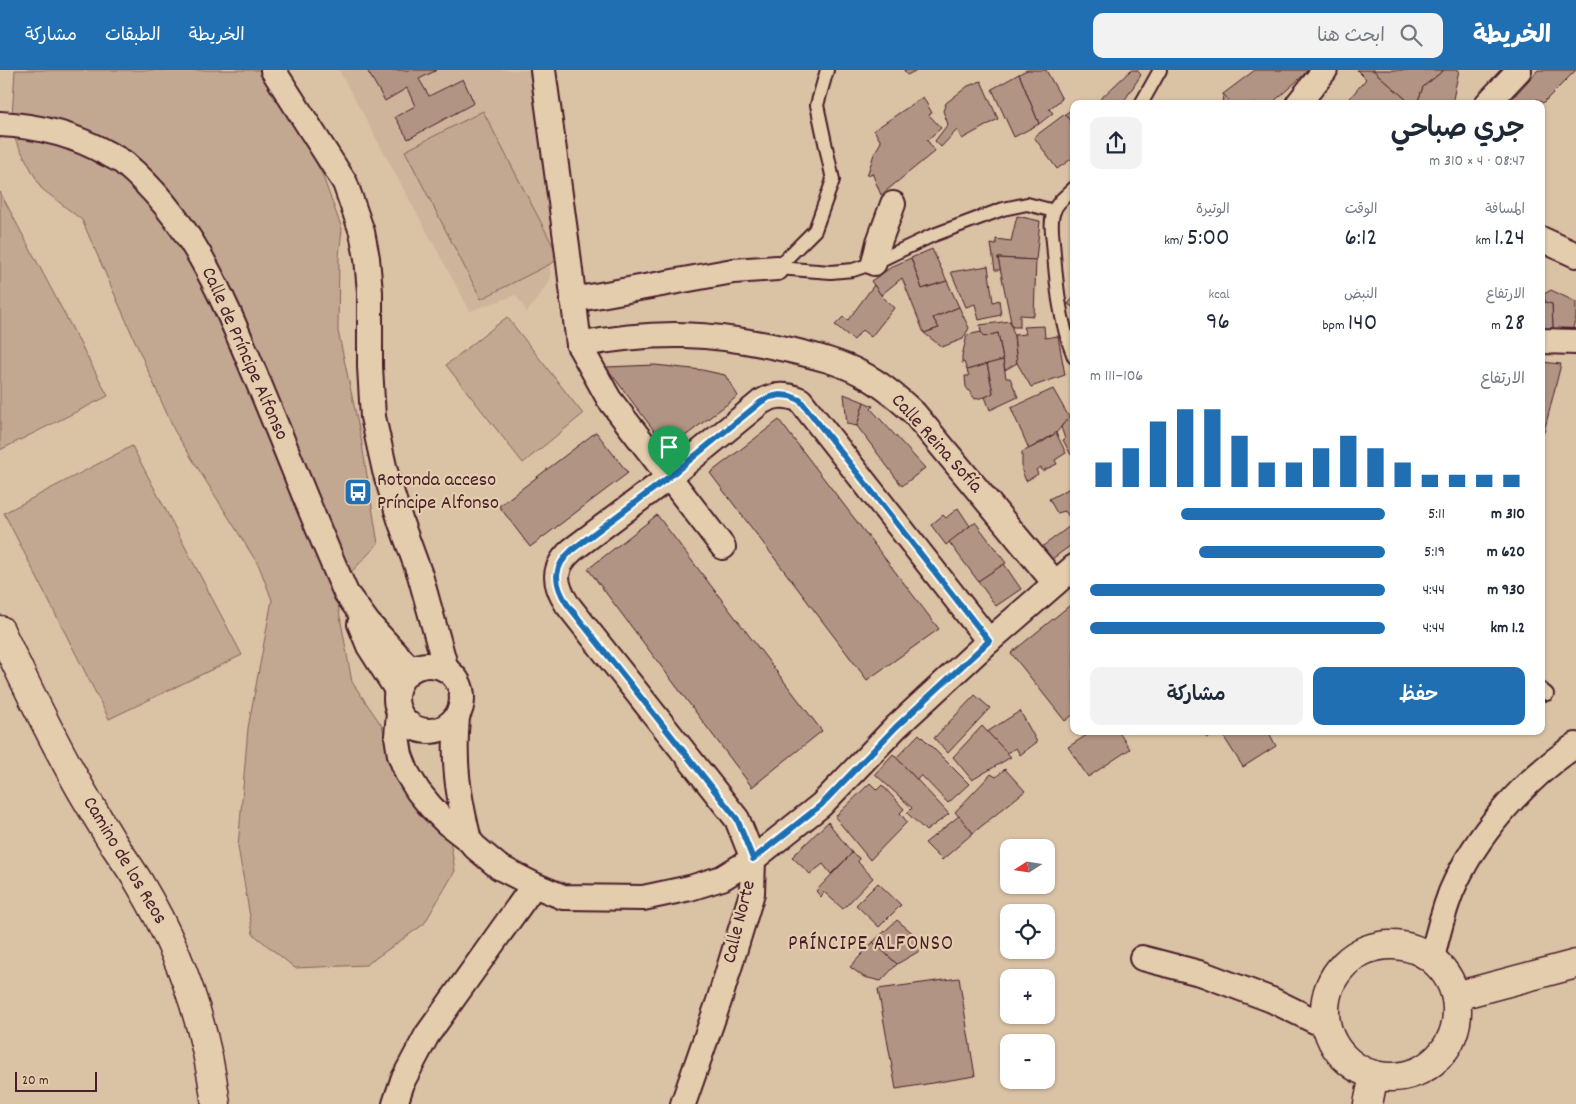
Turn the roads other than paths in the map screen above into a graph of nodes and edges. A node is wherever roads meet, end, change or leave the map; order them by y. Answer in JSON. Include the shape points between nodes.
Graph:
{"nodes":[{"id":1,"x":273,"y":70,"type":"edge"},
{"id":2,"x":543,"y":70,"type":"edge"},
{"id":3,"x":827,"y":70,"type":"edge"},
{"id":4,"x":1160,"y":70,"type":"edge"},
{"id":5,"x":1325,"y":70,"type":"edge"},
{"id":6,"x":1519,"y":70,"type":"edge"},
{"id":7,"x":1142,"y":100,"type":"edge"},
{"id":8,"x":1301,"y":100,"type":"edge"},
{"id":9,"x":1491,"y":100,"type":"edge"},
{"id":10,"x":0,"y":124,"type":"edge"},
{"id":11,"x":1070,"y":192,"type":"edge"},
{"id":12,"x":893,"y":204,"type":"dead end"},
{"id":13,"x":1054,"y":211,"type":"junction"},
{"id":14,"x":1545,"y":241,"type":"edge"},
{"id":15,"x":1576,"y":255,"type":"edge"},
{"id":16,"x":874,"y":263,"type":"junction"},
{"id":17,"x":777,"y":268,"type":"junction"},
{"id":18,"x":573,"y":300,"type":"junction"},
{"id":19,"x":1545,"y":341,"type":"edge"},
{"id":20,"x":1576,"y":342,"type":"edge"},
{"id":21,"x":579,"y":345,"type":"junction"},
{"id":22,"x":1070,"y":348,"type":"edge"},
{"id":23,"x":669,"y":477,"type":"junction"},
{"id":24,"x":723,"y":547,"type":"dead end"},
{"id":25,"x":1070,"y":570,"type":"edge"},
{"id":26,"x":1055,"y":583,"type":"junction"},
{"id":27,"x":346,"y":593,"type":"junction"},
{"id":28,"x":0,"y":630,"type":"edge"},
{"id":29,"x":989,"y":641,"type":"junction"},
{"id":30,"x":446,"y":669,"type":"junction"},
{"id":31,"x":411,"y":670,"type":"junction"},
{"id":32,"x":397,"y":690,"type":"junction"},
{"id":33,"x":400,"y":714,"type":"junction"},
{"id":34,"x":457,"y":717,"type":"junction"},
{"id":35,"x":1576,"y":745,"type":"edge"},
{"id":36,"x":469,"y":840,"type":"junction"},
{"id":37,"x":753,"y":859,"type":"junction"},
{"id":38,"x":534,"y":885,"type":"junction"},
{"id":39,"x":1142,"y":958,"type":"dead end"},
{"id":40,"x":1432,"y":958,"type":"junction"},
{"id":41,"x":1576,"y":964,"type":"edge"},
{"id":42,"x":1456,"y":996,"type":"junction"},
{"id":43,"x":1327,"y":1027,"type":"junction"},
{"id":44,"x":1374,"y":1075,"type":"junction"},
{"id":45,"x":216,"y":1104,"type":"edge"},
{"id":46,"x":395,"y":1104,"type":"edge"},
{"id":47,"x":683,"y":1104,"type":"edge"},
{"id":48,"x":1368,"y":1104,"type":"edge"}],
"edges":[{"from":1,"to":30,"type":"street","via":[[345,183],[362,232],[370,292],[374,417],[385,470],[420,575]]},
{"from":2,"to":18,"type":"street"},
{"from":3,"to":17,"type":"lane","via":[[817,106],[833,180],[815,230]]},
{"from":4,"to":7,"type":"lane"},
{"from":5,"to":8,"type":"street"},
{"from":6,"to":9,"type":"street"},
{"from":10,"to":27,"type":"street","name":"Calle de Príncipe Alfonso","via":[[64,133],[123,162],[166,204],[190,236],[218,289]]},
{"from":11,"to":13,"type":"lane"},
{"from":12,"to":16,"type":"street"},
{"from":13,"to":16,"type":"lane","via":[[1027,204],[1003,209],[931,236]]},
{"from":13,"to":22,"type":"lane","via":[[1051,219],[1055,268]]},
{"from":14,"to":15,"type":"street"},
{"from":16,"to":17,"type":"lane","via":[[853,270],[831,272]]},
{"from":17,"to":18,"type":"street","via":[[733,271]]},
{"from":18,"to":21,"type":"street"},
{"from":19,"to":20,"type":"street"},
{"from":21,"to":23,"type":"street","via":[[609,399]]},
{"from":21,"to":26,"type":"street","name":"Calle Reina Sofía","via":[[652,334],[726,337],[820,357],[863,374],[914,413]]},
{"from":23,"to":24,"type":"street"},
{"from":23,"to":29,"type":"street","name":"Calle Norte","via":[[761,402],[780,395],[800,400]]},
{"from":23,"to":37,"type":"street","name":"Calle Norte","via":[[562,559],[557,575],[559,591],[737,819]]},
{"from":25,"to":26,"type":"street"},
{"from":26,"to":29,"type":"street"},
{"from":27,"to":31,"type":"street","name":"Calle de Príncipe Alfonso","via":[[368,623]]},
{"from":27,"to":32,"type":"street","via":[[369,646]]},
{"from":28,"to":45,"type":"street","name":"Camino de los Reos","via":[[75,779],[163,927],[183,971],[197,1014]]},
{"from":29,"to":37,"type":"street","via":[[896,727],[821,805]]},
{"from":30,"to":31,"type":"street","via":[[429,665]]},
{"from":30,"to":34,"type":"street","via":[[454,676],[463,696]]},
{"from":31,"to":32,"type":"street"},
{"from":32,"to":33,"type":"street"},
{"from":33,"to":34,"type":"street","via":[[413,728],[422,732],[442,730]]},
{"from":33,"to":36,"type":"street","via":[[397,736],[407,773],[431,807]]},
{"from":34,"to":36,"type":"street","via":[[456,770]]},
{"from":35,"to":40,"type":"street","via":[[1534,779],[1486,832],[1452,892]]},
{"from":36,"to":38,"type":"street","via":[[499,867]]},
{"from":37,"to":38,"type":"street","via":[[722,878],[643,898],[563,897]]},
{"from":37,"to":47,"type":"street","name":"Calle Norte","via":[[752,893]]},
{"from":38,"to":46,"type":"street","via":[[427,1035],[403,1080]]},
{"from":39,"to":43,"type":"street","via":[[1203,974],[1272,1000]]},
{"from":40,"to":42,"type":"street","via":[[1447,975]]},
{"from":40,"to":43,"type":"street","via":[[1411,947],[1388,944],[1365,950],[1346,962],[1332,981],[1326,1004]]},
{"from":41,"to":42,"type":"street"},
{"from":42,"to":44,"type":"street","via":[[1457,1019],[1451,1041],[1437,1059],[1418,1072],[1404,1076]]},
{"from":43,"to":44,"type":"street","via":[[1337,1048],[1353,1065]]},
{"from":44,"to":48,"type":"street"}]}
